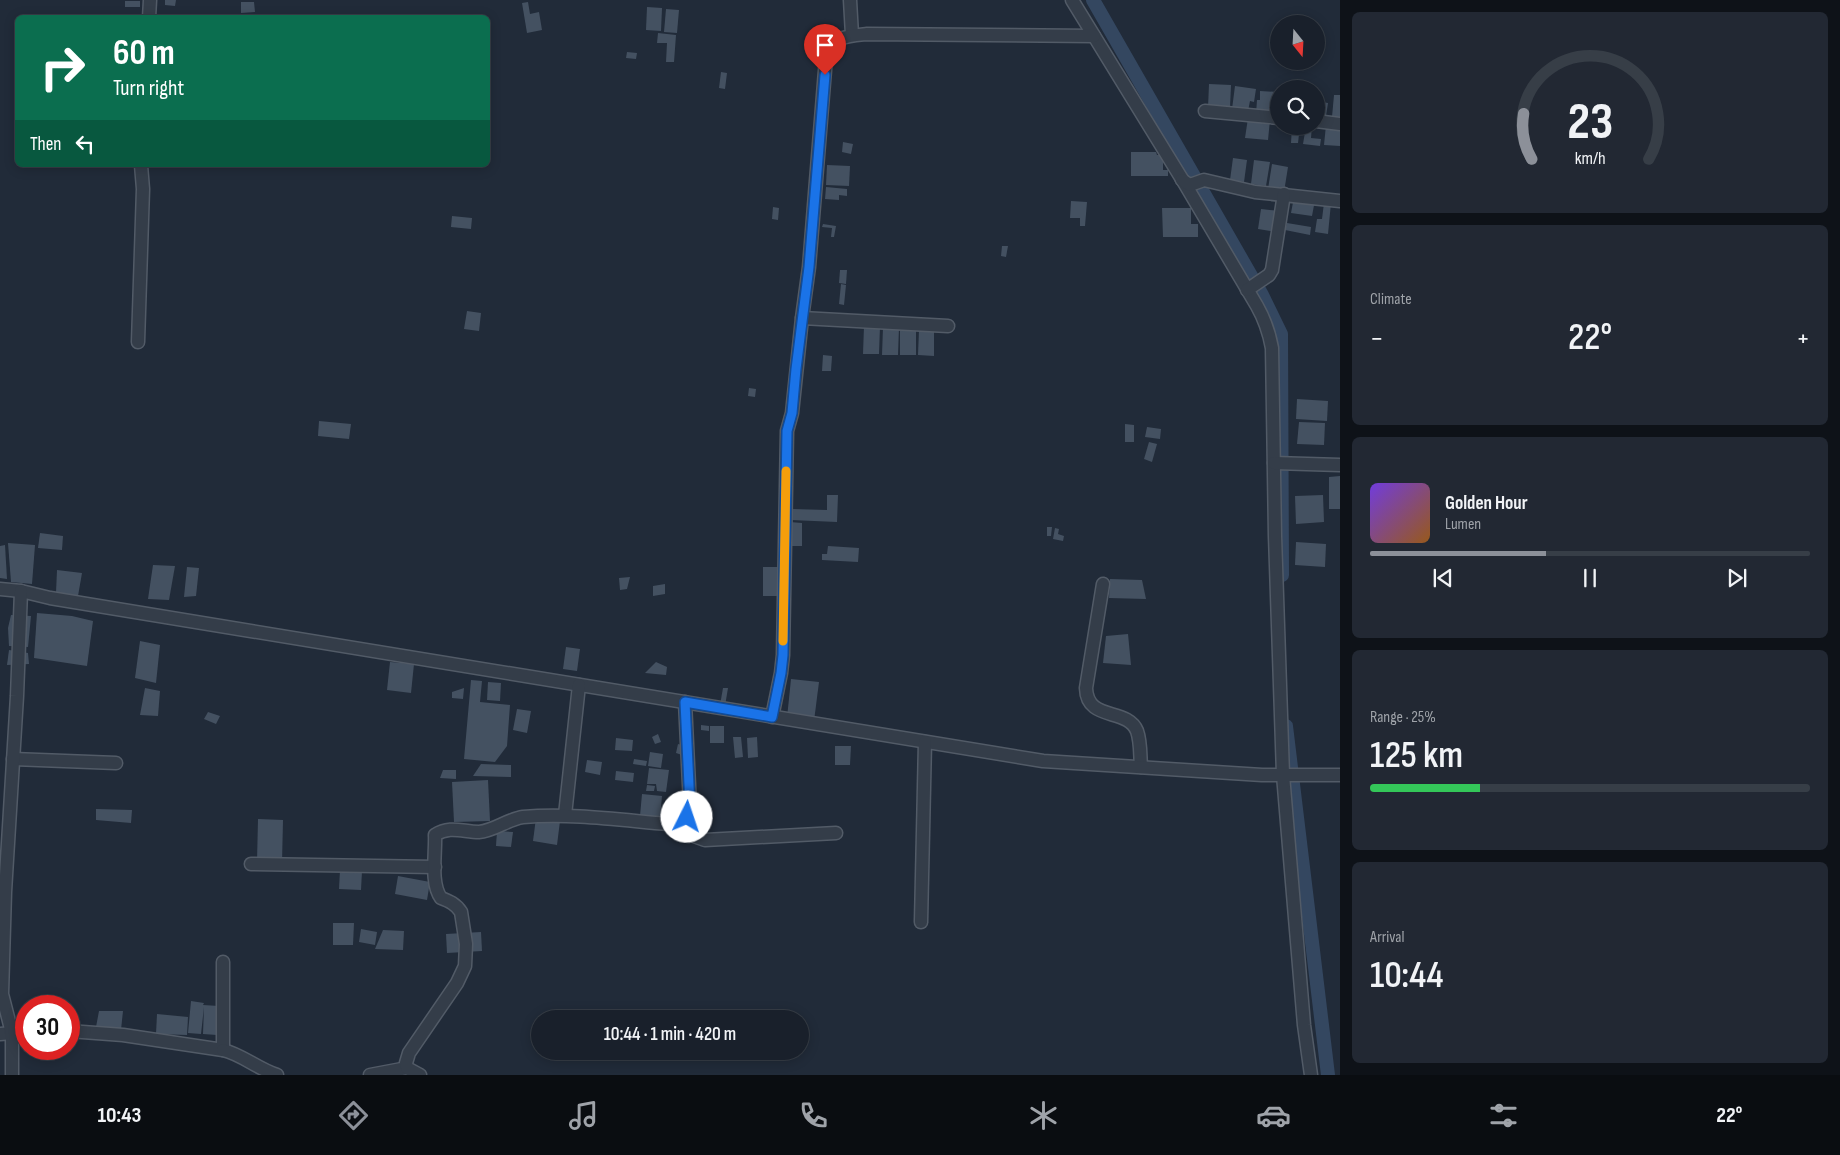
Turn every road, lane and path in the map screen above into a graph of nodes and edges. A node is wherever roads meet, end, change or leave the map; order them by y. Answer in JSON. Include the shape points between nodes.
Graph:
{"nodes":[{"id":1,"x":150,"y":0,"type":"edge"},
{"id":2,"x":850,"y":0,"type":"edge"},
{"id":3,"x":1072,"y":0,"type":"edge"},
{"id":4,"x":149,"y":15,"type":"edge"},
{"id":5,"x":852,"y":35,"type":"junction"},
{"id":6,"x":1094,"y":36,"type":"junction"},
{"id":7,"x":1205,"y":111,"type":"dead end"},
{"id":8,"x":1270,"y":117,"type":"edge"},
{"id":9,"x":1325,"y":122,"type":"edge"},
{"id":10,"x":1340,"y":124,"type":"edge"},
{"id":11,"x":140,"y":167,"type":"edge"},
{"id":12,"x":1186,"y":182,"type":"junction"},
{"id":13,"x":1284,"y":194,"type":"junction"},
{"id":14,"x":1340,"y":200,"type":"edge"},
{"id":15,"x":1253,"y":287,"type":"junction"},
{"id":16,"x":802,"y":318,"type":"junction"},
{"id":17,"x":948,"y":326,"type":"dead end"},
{"id":18,"x":138,"y":342,"type":"dead end"},
{"id":19,"x":1280,"y":462,"type":"junction"},
{"id":20,"x":1340,"y":465,"type":"edge"},
{"id":21,"x":1103,"y":584,"type":"dead end"},
{"id":22,"x":0,"y":589,"type":"edge"},
{"id":23,"x":22,"y":591,"type":"junction"},
{"id":24,"x":579,"y":685,"type":"junction"},
{"id":25,"x":685,"y":702,"type":"junction"},
{"id":26,"x":772,"y":717,"type":"junction"},
{"id":27,"x":925,"y":742,"type":"junction"},
{"id":28,"x":13,"y":759,"type":"junction"},
{"id":29,"x":116,"y":763,"type":"dead end"},
{"id":30,"x":1141,"y":767,"type":"junction"},
{"id":31,"x":1289,"y":775,"type":"junction"},
{"id":32,"x":1340,"y":775,"type":"edge"},
{"id":33,"x":565,"y":815,"type":"junction"},
{"id":34,"x":681,"y":822,"type":"junction"},
{"id":35,"x":836,"y":833,"type":"dead end"},
{"id":36,"x":4,"y":849,"type":"edge"},
{"id":37,"x":251,"y":864,"type":"dead end"},
{"id":38,"x":435,"y":867,"type":"junction"},
{"id":39,"x":921,"y":922,"type":"dead end"},
{"id":40,"x":223,"y":962,"type":"dead end"},
{"id":41,"x":80,"y":1032,"type":"edge"},
{"id":42,"x":6,"y":1033,"type":"edge"},
{"id":43,"x":223,"y":1050,"type":"junction"},
{"id":44,"x":407,"y":1068,"type":"junction"},
{"id":45,"x":12,"y":1075,"type":"edge"},
{"id":46,"x":277,"y":1075,"type":"edge"},
{"id":47,"x":370,"y":1075,"type":"edge"},
{"id":48,"x":420,"y":1075,"type":"edge"},
{"id":49,"x":1311,"y":1075,"type":"edge"}],
"edges":[{"from":1,"to":4,"type":"street"},
{"from":2,"to":5,"type":"street"},
{"from":3,"to":6,"type":"street"},
{"from":5,"to":6,"type":"street"},
{"from":5,"to":16,"type":"street","via":[[834,42],[826,58]]},
{"from":6,"to":12,"type":"street"},
{"from":7,"to":8,"type":"street"},
{"from":9,"to":10,"type":"street"},
{"from":11,"to":18,"type":"street","via":[[143,190]]},
{"from":12,"to":13,"type":"street","via":[[1204,180],[1255,192]]},
{"from":12,"to":15,"type":"street"},
{"from":13,"to":14,"type":"street"},
{"from":13,"to":15,"type":"street","via":[[1273,266],[1269,275]]},
{"from":15,"to":19,"type":"street","via":[[1272,348]]},
{"from":16,"to":17,"type":"street"},
{"from":16,"to":26,"type":"street","via":[[792,413],[787,431],[783,655]]},
{"from":19,"to":20,"type":"street"},
{"from":19,"to":31,"type":"street"},
{"from":21,"to":30,"type":"street","via":[[1087,698],[1092,706],[1119,717],[1136,730]]},
{"from":22,"to":23,"type":"street"},
{"from":23,"to":24,"type":"street"},
{"from":23,"to":28,"type":"street"},
{"from":24,"to":25,"type":"street"},
{"from":24,"to":33,"type":"street"},
{"from":25,"to":26,"type":"street"},
{"from":25,"to":34,"type":"street","via":[[690,806],[687,817]]},
{"from":26,"to":27,"type":"street"},
{"from":27,"to":30,"type":"street","via":[[1043,761]]},
{"from":27,"to":39,"type":"street"},
{"from":28,"to":29,"type":"street"},
{"from":28,"to":36,"type":"street"},
{"from":30,"to":31,"type":"street"},
{"from":31,"to":32,"type":"street"},
{"from":31,"to":49,"type":"street","via":[[1303,1015]]},
{"from":33,"to":34,"type":"street","via":[[668,824]]},
{"from":33,"to":38,"type":"street","via":[[520,817],[481,832],[442,830],[435,835]]},
{"from":34,"to":35,"type":"street","via":[[691,835],[706,840]]},
{"from":36,"to":42,"type":"street","via":[[2,994]]},
{"from":37,"to":38,"type":"street"},
{"from":38,"to":44,"type":"street","via":[[436,889],[440,898],[451,902],[460,912],[466,944],[465,966],[457,983],[409,1052]]},
{"from":40,"to":43,"type":"street"},
{"from":41,"to":43,"type":"street"},
{"from":42,"to":45,"type":"street"},
{"from":43,"to":46,"type":"street"},
{"from":44,"to":47,"type":"street"},
{"from":44,"to":48,"type":"street"}]}
